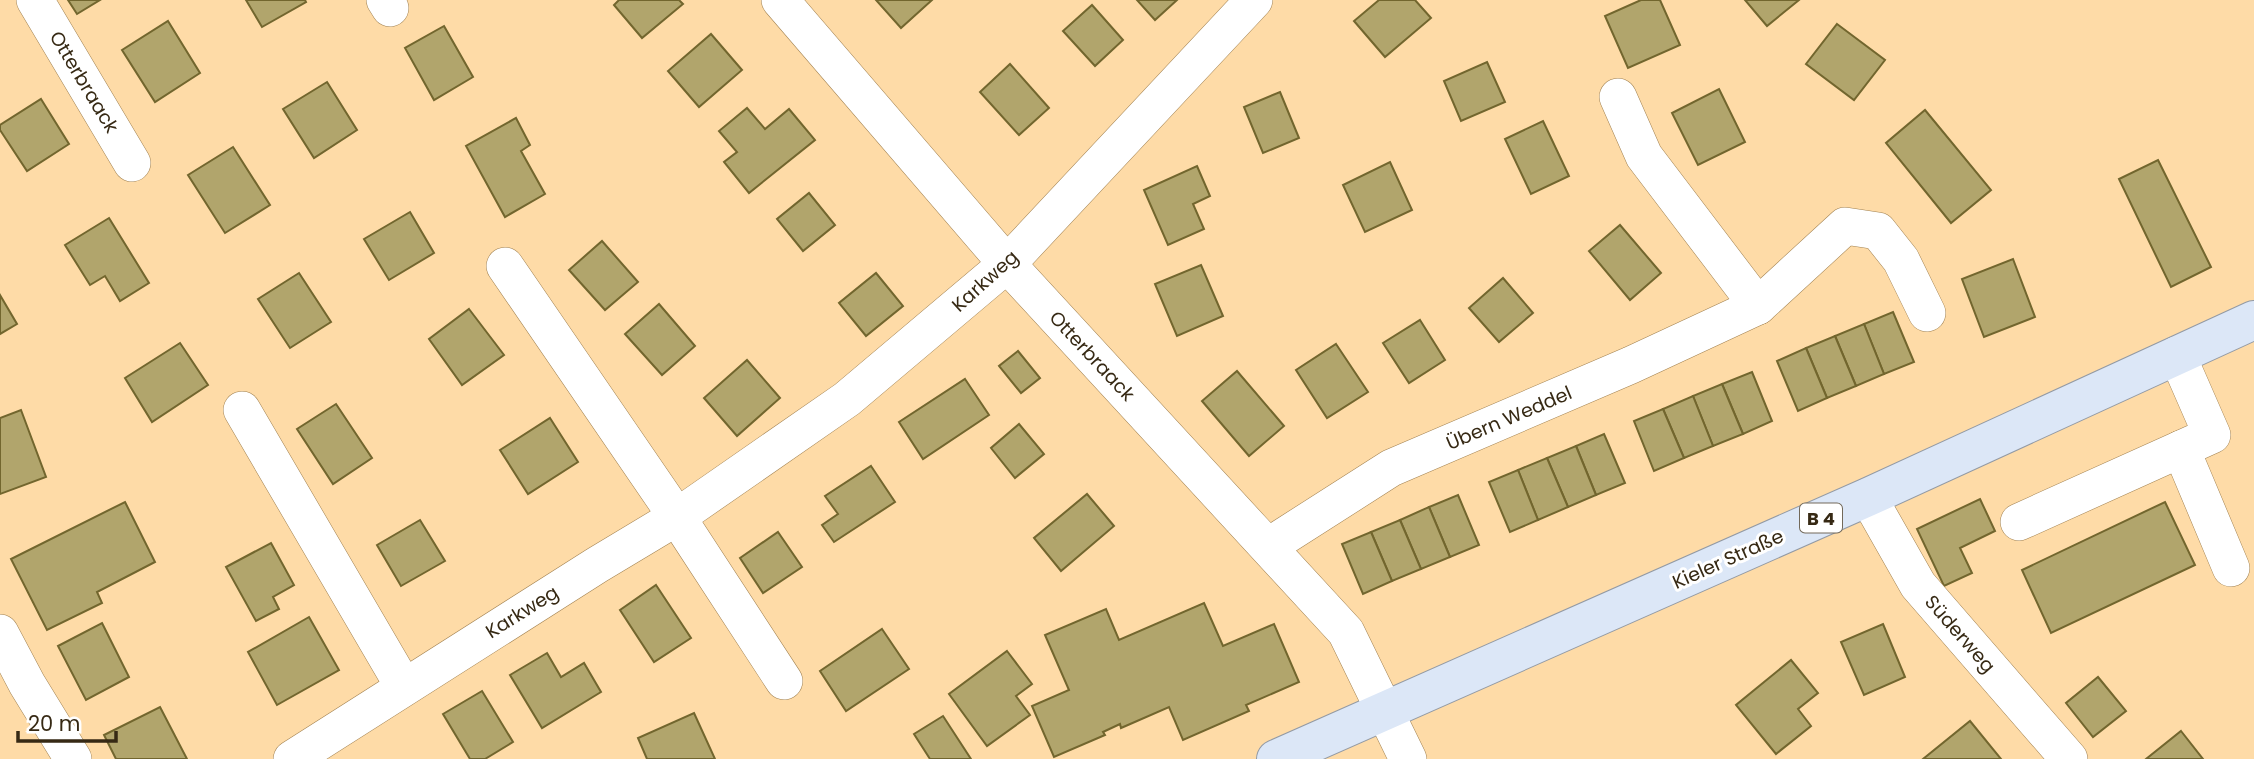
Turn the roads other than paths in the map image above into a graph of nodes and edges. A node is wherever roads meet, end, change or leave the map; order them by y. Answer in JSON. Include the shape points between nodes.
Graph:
{"nodes":[{"id":1,"x":35,"y":0,"type":"edge"},
{"id":2,"x":1254,"y":0,"type":"edge"},
{"id":3,"x":787,"y":2,"type":"edge"},
{"id":4,"x":1618,"y":97,"type":"dead end"},
{"id":5,"x":132,"y":163,"type":"dead end"},
{"id":6,"x":1007,"y":264,"type":"junction"},
{"id":7,"x":505,"y":266,"type":"dead end"},
{"id":8,"x":1758,"y":306,"type":"junction"},
{"id":9,"x":1927,"y":313,"type":"dead end"},
{"id":10,"x":2254,"y":320,"type":"edge"},
{"id":11,"x":2177,"y":355,"type":"junction"},
{"id":12,"x":242,"y":410,"type":"dead end"},
{"id":13,"x":2181,"y":449,"type":"junction"},
{"id":14,"x":1868,"y":497,"type":"junction"},
{"id":15,"x":677,"y":517,"type":"junction"},
{"id":16,"x":2020,"y":523,"type":"dead end"},
{"id":17,"x":1269,"y":546,"type":"junction"},
{"id":18,"x":2231,"y":568,"type":"dead end"},
{"id":19,"x":0,"y":633,"type":"edge"},
{"id":20,"x":784,"y":681,"type":"dead end"},
{"id":21,"x":404,"y":687,"type":"junction"},
{"id":22,"x":1386,"y":711,"type":"junction"},
{"id":23,"x":73,"y":759,"type":"edge"},
{"id":24,"x":292,"y":759,"type":"edge"},
{"id":25,"x":1276,"y":759,"type":"edge"},
{"id":26,"x":1408,"y":759,"type":"edge"},
{"id":27,"x":2069,"y":759,"type":"edge"}],
"edges":[{"from":1,"to":5,"type":"street","name":"Otterbraack"},
{"from":2,"to":6,"type":"street","name":"Karkweg"},
{"from":3,"to":6,"type":"street","name":"Otterbraack"},
{"from":4,"to":8,"type":"street","via":[[1644,156]]},
{"from":6,"to":15,"type":"street","name":"Karkweg","via":[[847,400]]},
{"from":6,"to":17,"type":"street","name":"Otterbraack"},
{"from":7,"to":15,"type":"street"},
{"from":8,"to":9,"type":"street","name":"Übern Weddel","via":[[1845,226],[1878,231],[1901,260]]},
{"from":8,"to":17,"type":"street","name":"Übern Weddel","via":[[1391,468]]},
{"from":10,"to":11,"type":"main road","name":"Kieler Straße","number":"B 4"},
{"from":11,"to":13,"type":"street","via":[[2213,435]]},
{"from":11,"to":14,"type":"main road","name":"Kieler Straße","number":"B 4"},
{"from":12,"to":21,"type":"street"},
{"from":13,"to":16,"type":"street"},
{"from":13,"to":18,"type":"street"},
{"from":14,"to":22,"type":"main road","name":"Kieler Straße","number":"B 4"},
{"from":14,"to":27,"type":"street","name":"Süderweg","via":[[1918,585]]},
{"from":15,"to":20,"type":"street"},
{"from":15,"to":21,"type":"street","name":"Karkweg"},
{"from":17,"to":22,"type":"street","name":"Otterbraack","via":[[1346,632]]},
{"from":19,"to":23,"type":"street"},
{"from":21,"to":24,"type":"street","name":"Karkweg"},
{"from":22,"to":25,"type":"main road","name":"Kieler Straße","number":"B 4"},
{"from":22,"to":26,"type":"street","name":"Otterbraack"}]}
